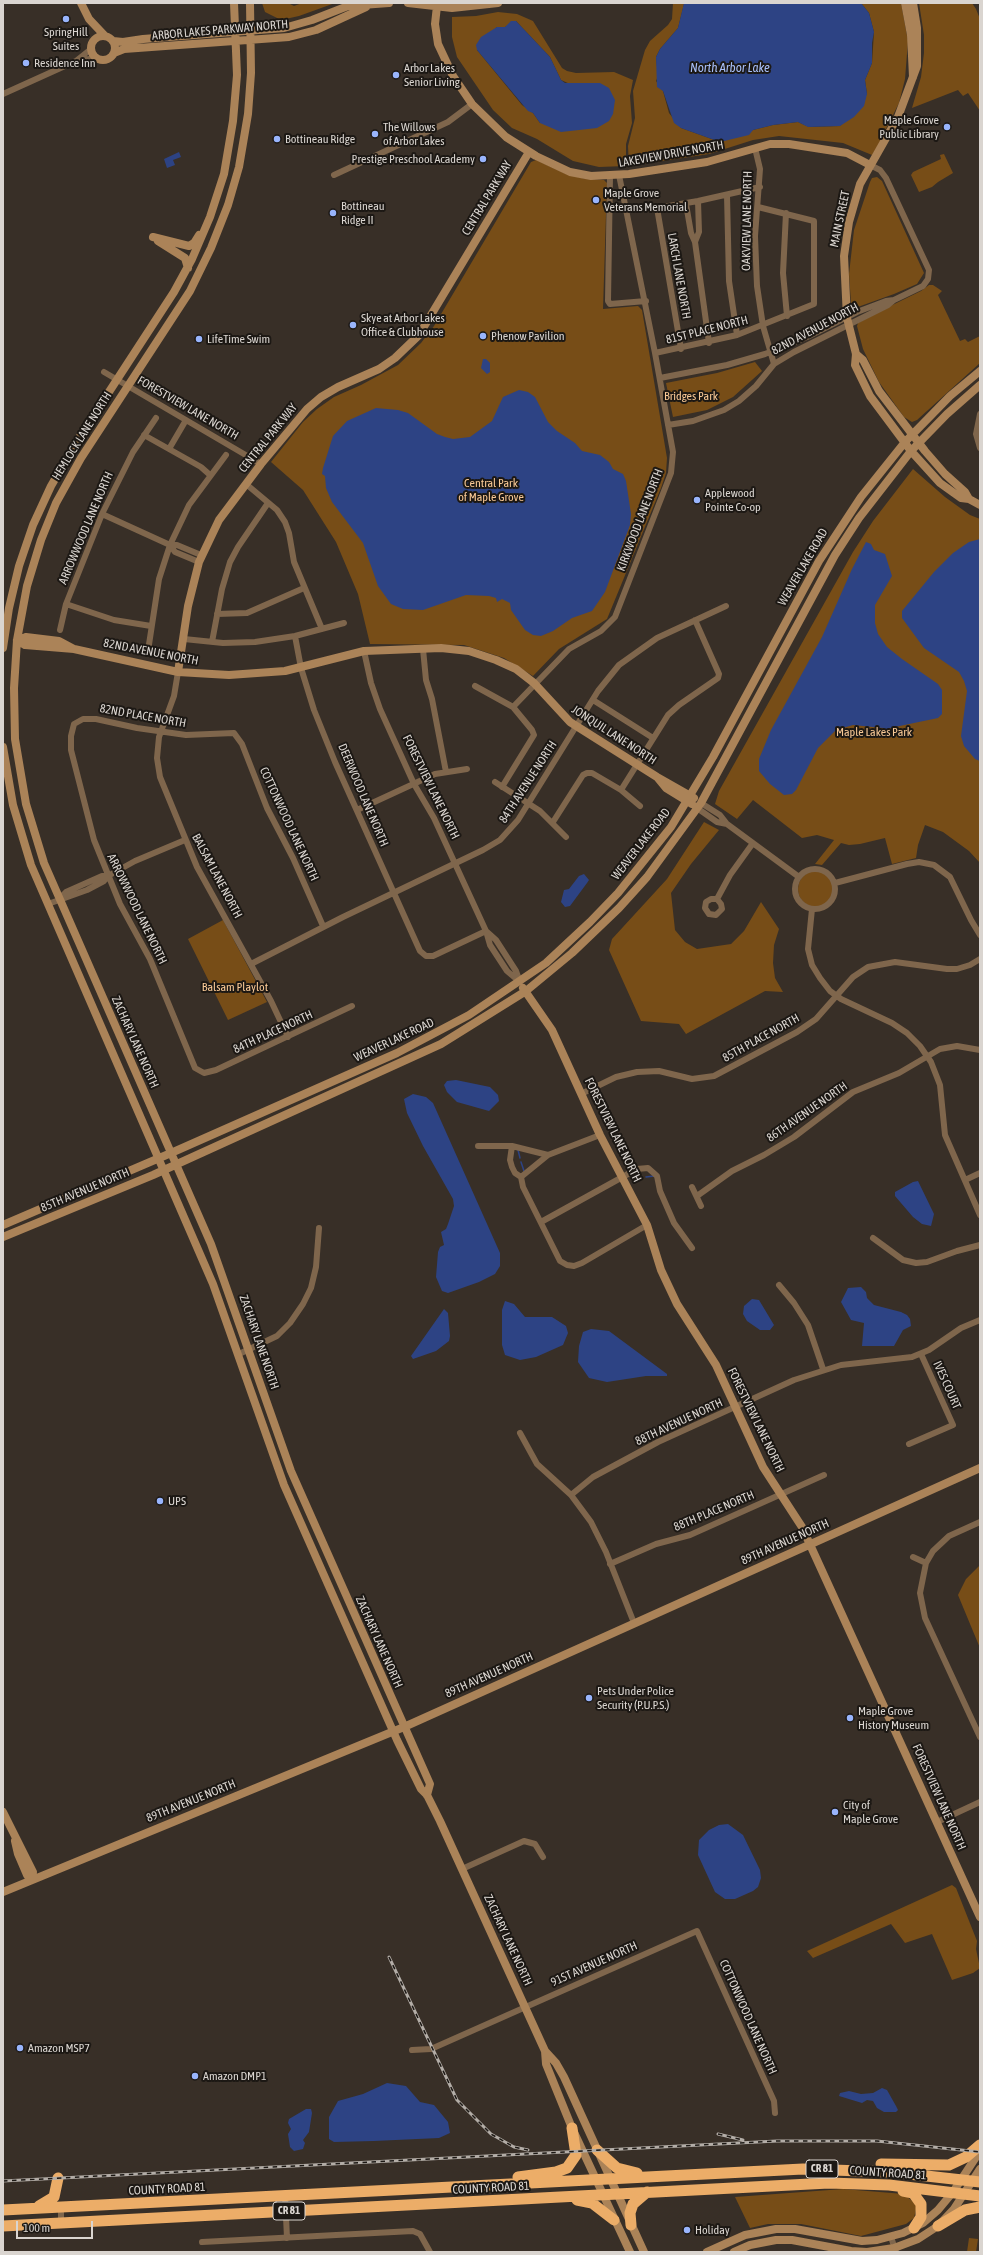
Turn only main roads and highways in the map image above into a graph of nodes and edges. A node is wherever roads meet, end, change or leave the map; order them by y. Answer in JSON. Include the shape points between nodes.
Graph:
{"nodes":[{"id":1,"x":81,"y":3,"type":"edge"},
{"id":2,"x":234,"y":3,"type":"edge"},
{"id":3,"x":250,"y":3,"type":"edge"},
{"id":4,"x":389,"y":3,"type":"edge"},
{"id":5,"x":408,"y":3,"type":"edge"},
{"id":6,"x":498,"y":3,"type":"edge"},
{"id":7,"x":905,"y":3,"type":"edge"},
{"id":8,"x":913,"y":3,"type":"edge"},
{"id":9,"x":370,"y":5,"type":"junction"},
{"id":10,"x":437,"y":6,"type":"junction"},
{"id":11,"x":89,"y":19,"type":"junction"},
{"id":12,"x":252,"y":30,"type":"junction"},
{"id":13,"x":236,"y":31,"type":"junction"},
{"id":14,"x":105,"y":36,"type":"junction"},
{"id":15,"x":252,"y":40,"type":"junction"},
{"id":16,"x":113,"y":41,"type":"junction"},
{"id":17,"x":236,"y":41,"type":"junction"},
{"id":18,"x":92,"y":45,"type":"junction"},
{"id":19,"x":114,"y":53,"type":"junction"},
{"id":20,"x":913,"y":77,"type":"junction"},
{"id":21,"x":529,"y":152,"type":"junction"},
{"id":22,"x":870,"y":165,"type":"junction"},
{"id":23,"x":217,"y":198,"type":"junction"},
{"id":24,"x":188,"y":268,"type":"junction"},
{"id":25,"x":856,"y":354,"type":"junction"},
{"id":26,"x":980,"y":371,"type":"edge"},
{"id":27,"x":980,"y":385,"type":"edge"},
{"id":28,"x":912,"y":434,"type":"junction"},
{"id":29,"x":905,"y":442,"type":"junction"},
{"id":30,"x":919,"y":443,"type":"junction"},
{"id":31,"x":912,"y":452,"type":"junction"},
{"id":32,"x":969,"y":499,"type":"junction"},
{"id":33,"x":980,"y":505,"type":"edge"},
{"id":34,"x":17,"y":640,"type":"junction"},
{"id":35,"x":3,"y":648,"type":"edge"},
{"id":36,"x":364,"y":651,"type":"joint"},
{"id":37,"x":178,"y":672,"type":"junction"},
{"id":38,"x":3,"y":748,"type":"edge"},
{"id":39,"x":690,"y":799,"type":"junction"},
{"id":40,"x":699,"y":805,"type":"junction"},
{"id":41,"x":59,"y":899,"type":"joint"},
{"id":42,"x":520,"y":982,"type":"junction"},
{"id":43,"x":526,"y":991,"type":"junction"},
{"id":44,"x":171,"y":1154,"type":"junction"},
{"id":45,"x":159,"y":1158,"type":"junction"},
{"id":46,"x":176,"y":1164,"type":"junction"},
{"id":47,"x":164,"y":1170,"type":"junction"},
{"id":48,"x":3,"y":1225,"type":"edge"},
{"id":49,"x":3,"y":1237,"type":"edge"},
{"id":50,"x":208,"y":1273,"type":"junction"},
{"id":51,"x":235,"y":1310,"type":"junction"},
{"id":52,"x":980,"y":1468,"type":"edge"},
{"id":53,"x":810,"y":1544,"type":"junction"},
{"id":54,"x":404,"y":1727,"type":"junction"},
{"id":55,"x":393,"y":1731,"type":"junction"},
{"id":56,"x":427,"y":1795,"type":"junction"},
{"id":57,"x":3,"y":1812,"type":"edge"},
{"id":58,"x":32,"y":1880,"type":"junction"},
{"id":59,"x":3,"y":1892,"type":"edge"},
{"id":60,"x":980,"y":1917,"type":"edge"},
{"id":61,"x":545,"y":2051,"type":"junction"},
{"id":62,"x":572,"y":2128,"type":"junction"},
{"id":63,"x":980,"y":2145,"type":"edge"},
{"id":64,"x":597,"y":2150,"type":"junction"},
{"id":65,"x":980,"y":2151,"type":"edge"},
{"id":66,"x":817,"y":2169,"type":"junction"},
{"id":67,"x":980,"y":2169,"type":"edge"},
{"id":68,"x":684,"y":2175,"type":"junction"},
{"id":69,"x":610,"y":2179,"type":"junction"},
{"id":70,"x":961,"y":2179,"type":"junction"},
{"id":71,"x":596,"y":2180,"type":"junction"},
{"id":72,"x":976,"y":2181,"type":"edge"},
{"id":73,"x":855,"y":2184,"type":"junction"},
{"id":74,"x":460,"y":2187,"type":"junction"},
{"id":75,"x":648,"y":2192,"type":"junction"},
{"id":76,"x":959,"y":2193,"type":"junction"},
{"id":77,"x":603,"y":2194,"type":"junction"},
{"id":78,"x":617,"y":2194,"type":"junction"},
{"id":79,"x":980,"y":2196,"type":"edge"},
{"id":80,"x":516,"y":2200,"type":"junction"},
{"id":81,"x":61,"y":2207,"type":"junction"},
{"id":82,"x":980,"y":2207,"type":"edge"},
{"id":83,"x":32,"y":2208,"type":"junction"},
{"id":84,"x":3,"y":2210,"type":"edge"},
{"id":85,"x":614,"y":2220,"type":"junction"},
{"id":86,"x":631,"y":2225,"type":"junction"},
{"id":87,"x":3,"y":2226,"type":"edge"},
{"id":88,"x":938,"y":2226,"type":"junction"},
{"id":89,"x":914,"y":2228,"type":"junction"},
{"id":90,"x":895,"y":2250,"type":"edge"},
{"id":91,"x":644,"y":2251,"type":"edge"},
{"id":92,"x":630,"y":2252,"type":"edge"},
{"id":93,"x":707,"y":2252,"type":"edge"},
{"id":94,"x":734,"y":2252,"type":"edge"}],
"edges":[{"from":1,"to":11,"type":"main road"},
{"from":2,"to":13,"type":"main road","name":"HEMLOCK LANE NORTH"},
{"from":3,"to":12,"type":"main road","name":"HEMLOCK LANE NORTH"},
{"from":4,"to":9,"type":"main road","name":"ARBOR LAKES PARKWAY NORTH"},
{"from":5,"to":10,"type":"main road"},
{"from":6,"to":10,"type":"main road","via":[[466,8]]},
{"from":7,"to":20,"type":"main road","name":"MAIN STREET","via":[[911,35]]},
{"from":8,"to":20,"type":"main road","name":"MAIN STREET","via":[[919,48]]},
{"from":9,"to":12,"type":"main road","name":"ARBOR LAKES PARKWAY NORTH","via":[[348,6],[299,25]]},
{"from":9,"to":15,"type":"main road","name":"ARBOR LAKES PARKWAY NORTH","via":[[302,34]]},
{"from":10,"to":21,"type":"main road","name":"LAKEVIEW DRIVE NORTH","via":[[435,24],[440,49],[453,76],[472,104],[506,137]]},
{"from":11,"to":14,"type":"main road"},
{"from":11,"to":18,"type":"main road"},
{"from":12,"to":13,"type":"main road","name":"ARBOR LAKES PARKWAY NORTH"},
{"from":12,"to":15,"type":"main road","name":"HEMLOCK LANE NORTH"},
{"from":13,"to":16,"type":"main road","name":"ARBOR LAKES PARKWAY NORTH"},
{"from":13,"to":17,"type":"main road","name":"HEMLOCK LANE NORTH"},
{"from":14,"to":16,"type":"main road"},
{"from":14,"to":18,"type":"main road","name":"ARBOR LAKES PARKWAY NORTH","via":[[99,37]]},
{"from":15,"to":17,"type":"main road","name":"ARBOR LAKES PARKWAY NORTH"},
{"from":15,"to":34,"type":"main road","name":"HEMLOCK LANE NORTH","via":[[245,134],[237,175],[225,214],[190,291],[81,458],[56,503],[30,574]]},
{"from":16,"to":19,"type":"main road"},
{"from":17,"to":19,"type":"main road","name":"ARBOR LAKES PARKWAY NORTH","via":[[124,49]]},
{"from":17,"to":23,"type":"main road","name":"HEMLOCK LANE NORTH","via":[[233,128]]},
{"from":18,"to":19,"type":"main road","name":"ARBOR LAKES PARKWAY NORTH","via":[[96,58],[108,60]]},
{"from":20,"to":22,"type":"main road","name":"MAIN STREET","via":[[898,117]]},
{"from":21,"to":22,"type":"main road","name":"LAKEVIEW DRIVE NORTH","via":[[570,172],[591,176],[619,175],[707,162],[770,144],[816,146],[847,153]]},
{"from":21,"to":37,"type":"main road","name":"CENTRAL PARK WAY","via":[[419,335],[386,365],[338,387],[306,409],[219,520],[200,558],[188,606]]},
{"from":22,"to":25,"type":"main road","name":"MAIN STREET","via":[[856,196],[846,236],[844,269],[847,321]]},
{"from":23,"to":24,"type":"main road","name":"HEMLOCK LANE NORTH"},
{"from":23,"to":24,"type":"main road","via":[[209,208],[197,240],[191,245],[153,237],[185,258]]},
{"from":24,"to":35,"type":"main road","name":"HEMLOCK LANE NORTH","via":[[67,456],[41,507],[19,566]]},
{"from":25,"to":28,"type":"main road","name":"MAIN STREET","via":[[864,360],[879,391]]},
{"from":25,"to":29,"type":"main road","name":"MAIN STREET","via":[[855,365],[862,382]]},
{"from":26,"to":28,"type":"main road","name":"WEAVER LAKE ROAD","via":[[950,396]]},
{"from":27,"to":30,"type":"main road","name":"WEAVER LAKE ROAD"},
{"from":28,"to":29,"type":"main road","name":"WEAVER LAKE ROAD"},
{"from":28,"to":30,"type":"main road","name":"MAIN STREET"},
{"from":29,"to":31,"type":"main road","name":"MAIN STREET"},
{"from":29,"to":39,"type":"main road","name":"WEAVER LAKE ROAD","via":[[857,502],[819,561]]},
{"from":30,"to":31,"type":"main road","name":"WEAVER LAKE ROAD"},
{"from":30,"to":32,"type":"main road","name":"MAIN STREET"},
{"from":31,"to":32,"type":"main road","name":"MAIN STREET","via":[[952,493]]},
{"from":31,"to":40,"type":"main road","name":"WEAVER LAKE ROAD","via":[[878,492],[835,555]]},
{"from":32,"to":33,"type":"main road","name":"MAIN STREET"},
{"from":34,"to":37,"type":"main road","name":"82ND AVENUE NORTH","via":[[25,645],[74,649]]},
{"from":34,"to":41,"type":"main road","name":"HEMLOCK LANE NORTH","via":[[14,706],[20,774],[33,831]]},
{"from":36,"to":37,"type":"main road","name":"82ND AVENUE NORTH","via":[[301,668],[257,674],[208,675]]},
{"from":36,"to":39,"type":"main road","name":"JONQUIL LANE NORTH","via":[[455,648],[509,666],[534,683],[558,712],[576,726]]},
{"from":38,"to":45,"type":"main road","name":"ZACHARY LANE NORTH","via":[[22,840]]},
{"from":39,"to":40,"type":"main road","name":"JONQUIL LANE NORTH"},
{"from":39,"to":42,"type":"main road","name":"WEAVER LAKE ROAD","via":[[643,864],[618,893],[546,963]]},
{"from":40,"to":43,"type":"main road","name":"WEAVER LAKE ROAD","via":[[647,877],[619,908],[572,953]]},
{"from":41,"to":44,"type":"main road","name":"ZACHARY LANE NORTH"},
{"from":42,"to":43,"type":"main road","name":"FORESTVIEW LANE NORTH"},
{"from":42,"to":44,"type":"main road","name":"WEAVER LAKE ROAD","via":[[469,1015],[415,1044]]},
{"from":43,"to":46,"type":"main road","name":"WEAVER LAKE ROAD","via":[[440,1044]]},
{"from":43,"to":53,"type":"main road","name":"FORESTVIEW LANE NORTH","via":[[552,1030],[600,1135],[647,1225],[668,1287],[681,1313],[716,1365],[763,1467],[795,1514]]},
{"from":44,"to":45,"type":"main road","name":"WEAVER LAKE ROAD"},
{"from":44,"to":46,"type":"main road","name":"ZACHARY LANE NORTH"},
{"from":45,"to":47,"type":"main road","name":"ZACHARY LANE NORTH"},
{"from":45,"to":48,"type":"main road","name":"85TH AVENUE NORTH"},
{"from":46,"to":47,"type":"main road","name":"85TH AVENUE NORTH"},
{"from":46,"to":51,"type":"main road","name":"ZACHARY LANE NORTH","via":[[211,1244]]},
{"from":47,"to":49,"type":"main road","name":"85TH AVENUE NORTH"},
{"from":47,"to":50,"type":"main road","name":"ZACHARY LANE NORTH"},
{"from":50,"to":51,"type":"main road","via":[[215,1275],[219,1280]]},
{"from":50,"to":55,"type":"main road","name":"ZACHARY LANE NORTH","via":[[284,1485]]},
{"from":51,"to":54,"type":"main road","name":"ZACHARY LANE NORTH","via":[[291,1471]]},
{"from":52,"to":53,"type":"main road","name":"89TH AVENUE NORTH"},
{"from":53,"to":54,"type":"main road","name":"89TH AVENUE NORTH"},
{"from":53,"to":60,"type":"main road","name":"FORESTVIEW LANE NORTH"},
{"from":54,"to":55,"type":"main road","name":"89TH AVENUE NORTH"},
{"from":54,"to":56,"type":"main road","name":"ZACHARY LANE NORTH","via":[[430,1784]]},
{"from":55,"to":56,"type":"main road","name":"ZACHARY LANE NORTH","via":[[421,1790]]},
{"from":55,"to":58,"type":"main road","name":"89TH AVENUE NORTH"},
{"from":56,"to":61,"type":"main road","name":"ZACHARY LANE NORTH"},
{"from":57,"to":58,"type":"main road","via":[[15,1838],[18,1854],[27,1875]]},
{"from":58,"to":59,"type":"main road","name":"89TH AVENUE NORTH"},
{"from":61,"to":62,"type":"main road","name":"ZACHARY LANE NORTH","via":[[546,2064]]},
{"from":61,"to":64,"type":"main road","name":"ZACHARY LANE NORTH","via":[[556,2063]]},
{"from":62,"to":71,"type":"main road","name":"ZACHARY LANE NORTH"},
{"from":62,"to":74,"type":"highway","via":[[576,2155],[572,2163],[563,2170]]},
{"from":63,"to":66,"type":"highway","via":[[966,2157],[949,2165],[850,2164]]},
{"from":64,"to":68,"type":"highway","via":[[612,2165],[625,2171]]},
{"from":64,"to":69,"type":"main road","name":"ZACHARY LANE NORTH"},
{"from":65,"to":70,"type":"main road"},
{"from":66,"to":68,"type":"highway","name":"COUNTY ROAD 81","number":"CR 81"},
{"from":66,"to":70,"type":"highway","name":"COUNTY ROAD 81","number":"CR 81","via":[[891,2172]]},
{"from":67,"to":72,"type":"main road"},
{"from":68,"to":69,"type":"highway","name":"COUNTY ROAD 81","number":"CR 81"},
{"from":69,"to":71,"type":"highway","name":"COUNTY ROAD 81","number":"CR 81"},
{"from":69,"to":78,"type":"main road","name":"ZACHARY LANE NORTH"},
{"from":70,"to":72,"type":"highway","name":"COUNTY ROAD 81","number":"CR 81"},
{"from":70,"to":76,"type":"main road"},
{"from":71,"to":74,"type":"highway","name":"COUNTY ROAD 81","number":"CR 81"},
{"from":71,"to":77,"type":"main road","name":"ZACHARY LANE NORTH"},
{"from":72,"to":76,"type":"main road"},
{"from":73,"to":75,"type":"highway","name":"COUNTY ROAD 81","number":"CR 81"},
{"from":73,"to":76,"type":"highway","name":"COUNTY ROAD 81","number":"CR 81"},
{"from":73,"to":89,"type":"highway","via":[[866,2188],[913,2193],[918,2198],[922,2210],[920,2220]]},
{"from":74,"to":81,"type":"highway","name":"COUNTY ROAD 81","number":"CR 81"},
{"from":75,"to":78,"type":"highway","name":"COUNTY ROAD 81","number":"CR 81"},
{"from":75,"to":86,"type":"highway","via":[[633,2204],[630,2213]]},
{"from":76,"to":79,"type":"highway","name":"COUNTY ROAD 81","number":"CR 81"},
{"from":76,"to":88,"type":"main road","via":[[954,2209]]},
{"from":76,"to":89,"type":"main road"},
{"from":77,"to":78,"type":"highway","name":"COUNTY ROAD 81","number":"CR 81"},
{"from":77,"to":80,"type":"highway","name":"COUNTY ROAD 81","number":"CR 81"},
{"from":77,"to":85,"type":"main road","name":"ZACHARY LANE NORTH"},
{"from":78,"to":86,"type":"main road","name":"ZACHARY LANE NORTH"},
{"from":80,"to":85,"type":"highway","via":[[587,2201]]},
{"from":80,"to":87,"type":"highway","name":"COUNTY ROAD 81","number":"CR 81"},
{"from":81,"to":83,"type":"highway","name":"COUNTY ROAD 81","number":"CR 81"},
{"from":81,"to":83,"type":"highway","via":[[61,2184],[58,2178],[54,2197]]},
{"from":82,"to":88,"type":"highway","via":[[965,2210]]},
{"from":83,"to":84,"type":"highway","name":"COUNTY ROAD 81","number":"CR 81"},
{"from":85,"to":92,"type":"main road","name":"ZACHARY LANE NORTH"},
{"from":86,"to":91,"type":"main road","name":"ZACHARY LANE NORTH"},
{"from":88,"to":90,"type":"main road"},
{"from":89,"to":93,"type":"main road","via":[[877,2240],[851,2240],[803,2230],[776,2229],[751,2234]]},
{"from":90,"to":94,"type":"main road","via":[[851,2251],[792,2240],[776,2240]]}]}
